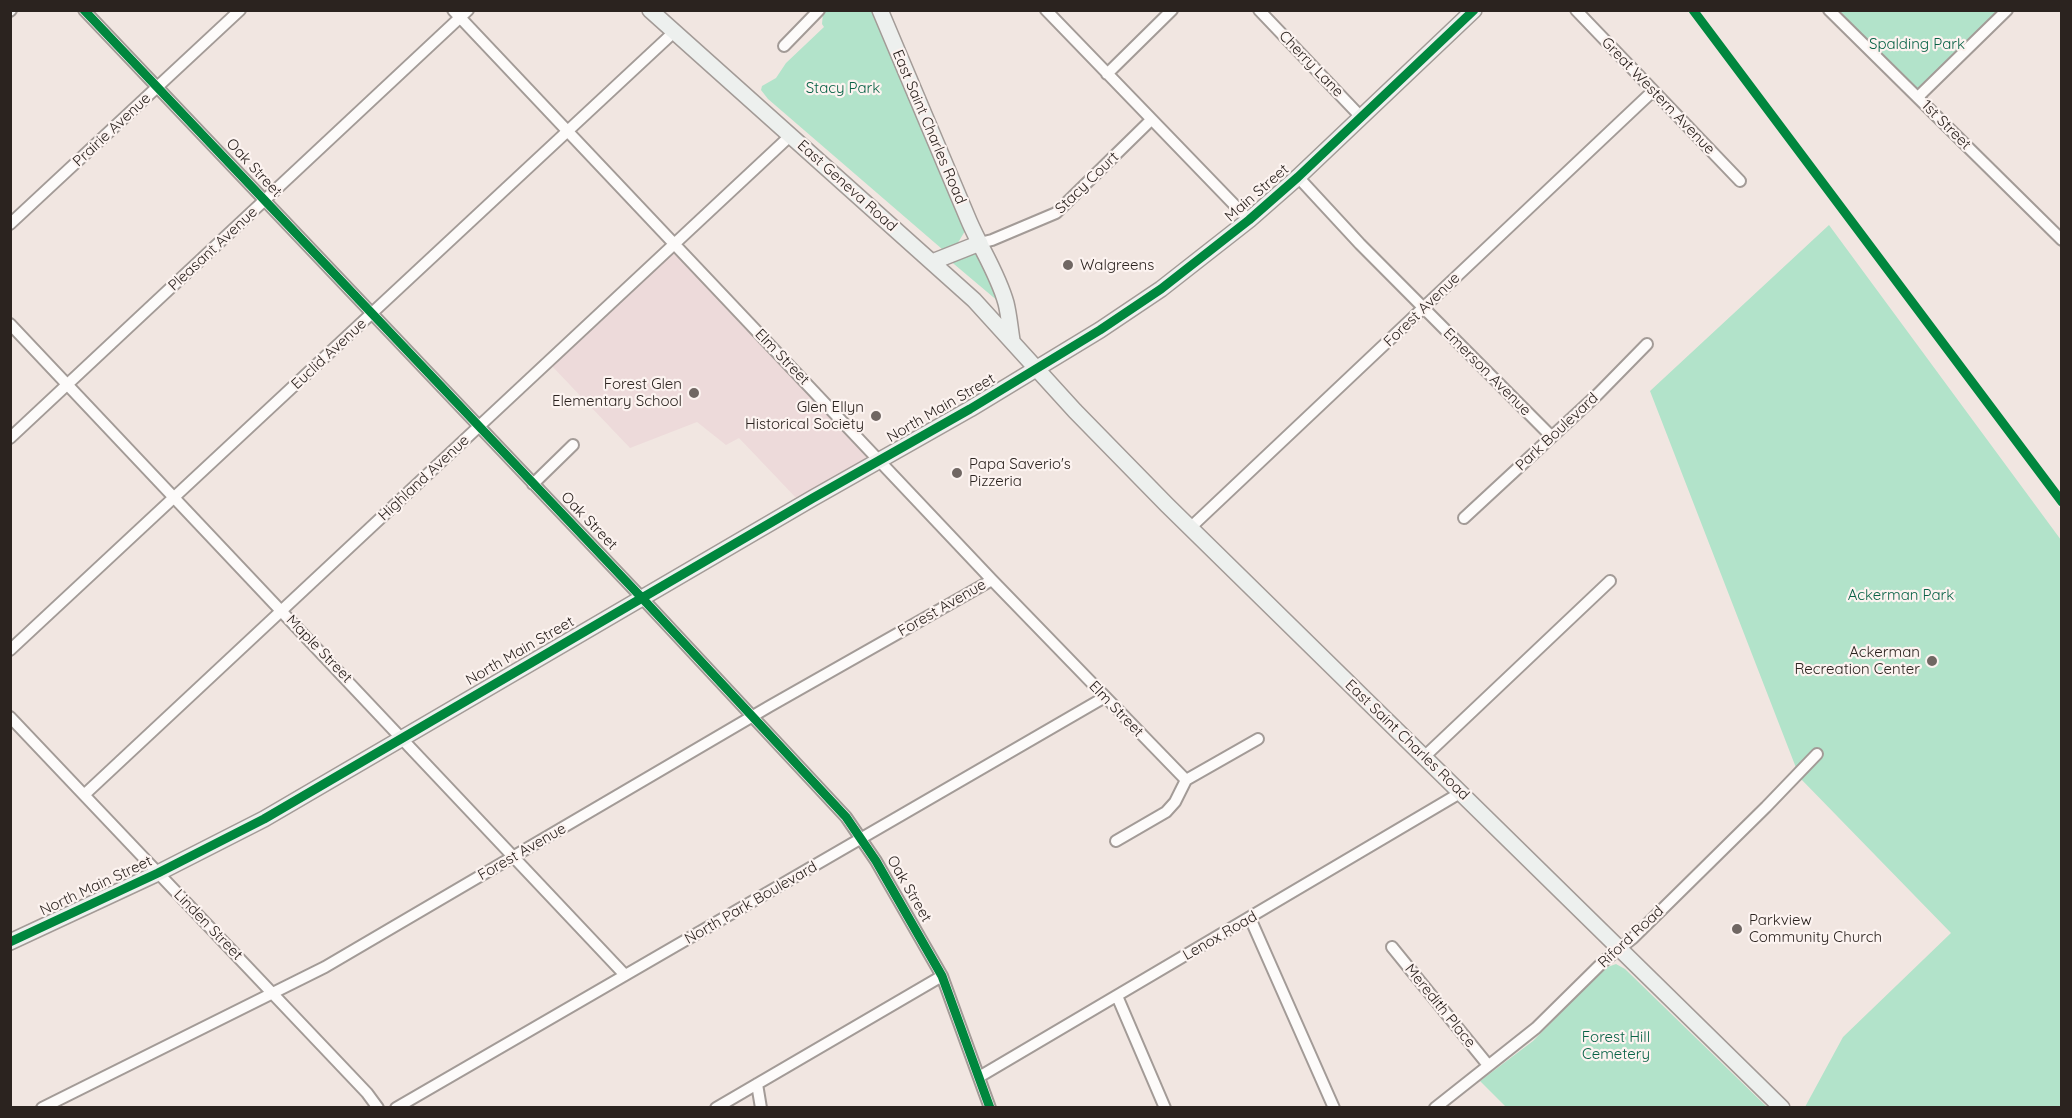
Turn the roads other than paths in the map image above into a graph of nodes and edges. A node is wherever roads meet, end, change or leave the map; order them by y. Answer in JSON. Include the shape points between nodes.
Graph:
{"nodes":[{"id":1,"x":84,"y":10,"type":"edge"},
{"id":2,"x":240,"y":10,"type":"edge"},
{"id":3,"x":650,"y":10,"type":"edge"},
{"id":4,"x":819,"y":10,"type":"edge"},
{"id":5,"x":880,"y":10,"type":"edge"},
{"id":6,"x":1046,"y":10,"type":"edge"},
{"id":7,"x":1172,"y":10,"type":"edge"},
{"id":8,"x":1259,"y":10,"type":"edge"},
{"id":9,"x":1474,"y":10,"type":"edge"},
{"id":10,"x":1576,"y":10,"type":"edge"},
{"id":11,"x":1829,"y":10,"type":"edge"},
{"id":12,"x":2007,"y":10,"type":"edge"},
{"id":13,"x":460,"y":13,"type":"edge"},
{"id":14,"x":674,"y":32,"type":"junction"},
{"id":15,"x":784,"y":46,"type":"dead end"},
{"id":16,"x":1107,"y":74,"type":"junction"},
{"id":17,"x":157,"y":87,"type":"junction"},
{"id":18,"x":1653,"y":91,"type":"junction"},
{"id":19,"x":1918,"y":97,"type":"junction"},
{"id":20,"x":1362,"y":118,"type":"junction"},
{"id":21,"x":1151,"y":120,"type":"junction"},
{"id":22,"x":567,"y":131,"type":"junction"},
{"id":23,"x":790,"y":136,"type":"junction"},
{"id":24,"x":1298,"y":177,"type":"junction"},
{"id":25,"x":1740,"y":181,"type":"dead end"},
{"id":26,"x":265,"y":201,"type":"junction"},
{"id":27,"x":1249,"y":220,"type":"junction"},
{"id":28,"x":10,"y":224,"type":"edge"},
{"id":29,"x":2061,"y":240,"type":"edge"},
{"id":30,"x":674,"y":243,"type":"junction"},
{"id":31,"x":980,"y":243,"type":"junction"},
{"id":32,"x":932,"y":262,"type":"junction"},
{"id":33,"x":1424,"y":309,"type":"junction"},
{"id":34,"x":372,"y":314,"type":"junction"},
{"id":35,"x":10,"y":324,"type":"edge"},
{"id":36,"x":1012,"y":340,"type":"junction"},
{"id":37,"x":1647,"y":344,"type":"dead end"},
{"id":38,"x":1036,"y":369,"type":"junction"},
{"id":39,"x":68,"y":384,"type":"junction"},
{"id":40,"x":479,"y":426,"type":"junction"},
{"id":41,"x":1551,"y":436,"type":"junction"},
{"id":42,"x":10,"y":438,"type":"edge"},
{"id":43,"x":573,"y":445,"type":"dead end"},
{"id":44,"x":880,"y":460,"type":"junction"},
{"id":45,"x":533,"y":484,"type":"junction"},
{"id":46,"x":175,"y":497,"type":"junction"},
{"id":47,"x":1464,"y":518,"type":"dead end"},
{"id":48,"x":1190,"y":528,"type":"junction"},
{"id":49,"x":992,"y":580,"type":"junction"},
{"id":50,"x":1610,"y":581,"type":"dead end"},
{"id":51,"x":642,"y":598,"type":"junction"},
{"id":52,"x":282,"y":610,"type":"junction"},
{"id":53,"x":10,"y":650,"type":"edge"},
{"id":54,"x":1104,"y":697,"type":"junction"},
{"id":55,"x":10,"y":717,"type":"edge"},
{"id":56,"x":753,"y":717,"type":"junction"},
{"id":57,"x":403,"y":737,"type":"junction"},
{"id":58,"x":1258,"y":740,"type":"dead end"},
{"id":59,"x":1817,"y":754,"type":"dead end"},
{"id":60,"x":1424,"y":757,"type":"junction"},
{"id":61,"x":1186,"y":780,"type":"junction"},
{"id":62,"x":1460,"y":793,"type":"junction"},
{"id":63,"x":84,"y":795,"type":"junction"},
{"id":64,"x":861,"y":839,"type":"junction"},
{"id":65,"x":1116,"y":841,"type":"dead end"},
{"id":66,"x":514,"y":857,"type":"junction"},
{"id":67,"x":158,"y":873,"type":"junction"},
{"id":68,"x":1250,"y":918,"type":"junction"},
{"id":69,"x":10,"y":942,"type":"edge"},
{"id":70,"x":1392,"y":947,"type":"dead end"},
{"id":71,"x":1620,"y":948,"type":"junction"},
{"id":72,"x":625,"y":975,"type":"junction"},
{"id":73,"x":942,"y":976,"type":"junction"},
{"id":74,"x":273,"y":993,"type":"junction"},
{"id":75,"x":1117,"y":996,"type":"junction"},
{"id":76,"x":1488,"y":1065,"type":"junction"},
{"id":77,"x":979,"y":1077,"type":"junction"},
{"id":78,"x":757,"y":1084,"type":"junction"},
{"id":79,"x":42,"y":1107,"type":"edge"},
{"id":80,"x":378,"y":1107,"type":"edge"},
{"id":81,"x":396,"y":1107,"type":"edge"},
{"id":82,"x":716,"y":1107,"type":"edge"},
{"id":83,"x":761,"y":1107,"type":"edge"},
{"id":84,"x":990,"y":1107,"type":"edge"},
{"id":85,"x":1165,"y":1107,"type":"edge"},
{"id":86,"x":1334,"y":1107,"type":"edge"},
{"id":87,"x":1435,"y":1107,"type":"edge"},
{"id":88,"x":1782,"y":1107,"type":"edge"}],
"edges":[{"from":1,"to":17,"type":"street","name":"Oak Street"},
{"from":2,"to":17,"type":"street","name":"Prairie Avenue"},
{"from":3,"to":14,"type":"street","name":"East Geneva Road"},
{"from":4,"to":15,"type":"street"},
{"from":5,"to":31,"type":"street","name":"East Saint Charles Road"},
{"from":6,"to":16,"type":"street"},
{"from":7,"to":16,"type":"street"},
{"from":8,"to":20,"type":"street","name":"Cherry Lane"},
{"from":9,"to":20,"type":"street","name":"Main Street"},
{"from":10,"to":18,"type":"street","name":"Great Western Avenue"},
{"from":11,"to":19,"type":"street","name":"1st Street"},
{"from":12,"to":19,"type":"street"},
{"from":13,"to":22,"type":"street","name":"Elm Street"},
{"from":13,"to":26,"type":"street","name":"Pleasant Avenue"},
{"from":14,"to":22,"type":"street","name":"Euclid Avenue"},
{"from":14,"to":23,"type":"street","name":"East Geneva Road"},
{"from":16,"to":21,"type":"street"},
{"from":17,"to":26,"type":"street","name":"Oak Street"},
{"from":17,"to":28,"type":"street","name":"Prairie Avenue"},
{"from":18,"to":25,"type":"street","name":"Great Western Avenue"},
{"from":18,"to":33,"type":"street","name":"Forest Avenue"},
{"from":19,"to":29,"type":"street","name":"1st Street"},
{"from":20,"to":24,"type":"street","name":"Main Street"},
{"from":21,"to":27,"type":"street"},
{"from":21,"to":31,"type":"street","name":"Stacy Court","via":[[1056,213]]},
{"from":22,"to":30,"type":"street","name":"Elm Street"},
{"from":22,"to":34,"type":"street","name":"Euclid Avenue"},
{"from":23,"to":30,"type":"street","name":"Highland Avenue"},
{"from":23,"to":32,"type":"street","name":"East Geneva Road"},
{"from":24,"to":27,"type":"street","name":"Main Street"},
{"from":24,"to":33,"type":"street","name":"Emerson Avenue"},
{"from":26,"to":34,"type":"street","name":"Oak Street"},
{"from":26,"to":39,"type":"street","name":"Pleasant Avenue"},
{"from":27,"to":38,"type":"street","name":"Main Street","via":[[1147,298]]},
{"from":30,"to":40,"type":"street","name":"Highland Avenue"},
{"from":30,"to":44,"type":"street","name":"Elm Street"},
{"from":31,"to":32,"type":"street"},
{"from":31,"to":36,"type":"street","name":"East Saint Charles Road","via":[[1006,303]]},
{"from":32,"to":36,"type":"street","name":"East Geneva Road"},
{"from":33,"to":41,"type":"street","name":"Emerson Avenue"},
{"from":33,"to":48,"type":"street","name":"Forest Avenue"},
{"from":34,"to":40,"type":"street","name":"Oak Street"},
{"from":34,"to":46,"type":"street","name":"Euclid Avenue"},
{"from":35,"to":39,"type":"street","name":"Maple Street"},
{"from":36,"to":38,"type":"street","name":"East Geneva Road"},
{"from":37,"to":41,"type":"street","name":"Park Boulevard"},
{"from":38,"to":44,"type":"street","name":"North Main Street"},
{"from":38,"to":48,"type":"street","name":"East Saint Charles Road"},
{"from":39,"to":42,"type":"street","name":"Pleasant Avenue"},
{"from":39,"to":46,"type":"street","name":"Maple Street"},
{"from":40,"to":45,"type":"street","name":"Oak Street"},
{"from":40,"to":52,"type":"street","name":"Highland Avenue"},
{"from":41,"to":47,"type":"street","name":"Park Boulevard"},
{"from":43,"to":45,"type":"street"},
{"from":44,"to":49,"type":"street","name":"Elm Street"},
{"from":44,"to":51,"type":"street","name":"North Main Street"},
{"from":45,"to":51,"type":"street","name":"Oak Street"},
{"from":46,"to":52,"type":"street","name":"Maple Street"},
{"from":46,"to":53,"type":"street","name":"Euclid Avenue"},
{"from":48,"to":60,"type":"street","name":"East Saint Charles Road"},
{"from":49,"to":54,"type":"street","name":"Elm Street"},
{"from":49,"to":56,"type":"street","name":"Forest Avenue"},
{"from":50,"to":60,"type":"street"},
{"from":51,"to":56,"type":"street","name":"Oak Street"},
{"from":51,"to":57,"type":"street","name":"North Main Street"},
{"from":52,"to":57,"type":"street","name":"Maple Street"},
{"from":52,"to":63,"type":"street","name":"Highland Avenue"},
{"from":54,"to":61,"type":"street","name":"Elm Street"},
{"from":54,"to":64,"type":"street","name":"North Park Boulevard"},
{"from":55,"to":63,"type":"street","name":"Linden Street"},
{"from":56,"to":64,"type":"street","name":"Oak Street","via":[[846,817]]},
{"from":56,"to":66,"type":"street","name":"Forest Avenue"},
{"from":57,"to":66,"type":"street","name":"Maple Street"},
{"from":57,"to":67,"type":"street","name":"North Main Street","via":[[266,818]]},
{"from":58,"to":61,"type":"street"},
{"from":59,"to":71,"type":"street","name":"Riford Road"},
{"from":60,"to":62,"type":"street","name":"East Saint Charles Road"},
{"from":61,"to":65,"type":"street","via":[[1166,812]]},
{"from":62,"to":68,"type":"street","name":"Lenox Road"},
{"from":62,"to":71,"type":"street","name":"East Saint Charles Road"},
{"from":63,"to":67,"type":"street","name":"Linden Street"},
{"from":64,"to":72,"type":"street","name":"North Park Boulevard"},
{"from":64,"to":73,"type":"street","name":"Oak Street"},
{"from":66,"to":72,"type":"street","name":"Maple Street"},
{"from":66,"to":74,"type":"street","name":"Forest Avenue"},
{"from":67,"to":69,"type":"street","name":"North Main Street"},
{"from":67,"to":74,"type":"street","name":"Linden Street"},
{"from":68,"to":75,"type":"street","name":"Lenox Road"},
{"from":68,"to":86,"type":"street"},
{"from":70,"to":76,"type":"street","name":"Meredith Place"},
{"from":71,"to":76,"type":"street","name":"Riford Road","via":[[1536,1028]]},
{"from":71,"to":88,"type":"street","name":"East Saint Charles Road"},
{"from":72,"to":81,"type":"street","name":"North Park Boulevard"},
{"from":73,"to":77,"type":"street","name":"Oak Street"},
{"from":73,"to":78,"type":"street"},
{"from":74,"to":79,"type":"street","name":"Forest Avenue"},
{"from":74,"to":80,"type":"street","name":"Linden Street"},
{"from":75,"to":77,"type":"street","name":"Lenox Road"},
{"from":75,"to":85,"type":"street"},
{"from":76,"to":87,"type":"street","name":"Riford Road"},
{"from":77,"to":84,"type":"street","name":"Oak Street"},
{"from":78,"to":82,"type":"street"},
{"from":78,"to":83,"type":"street"}]}
